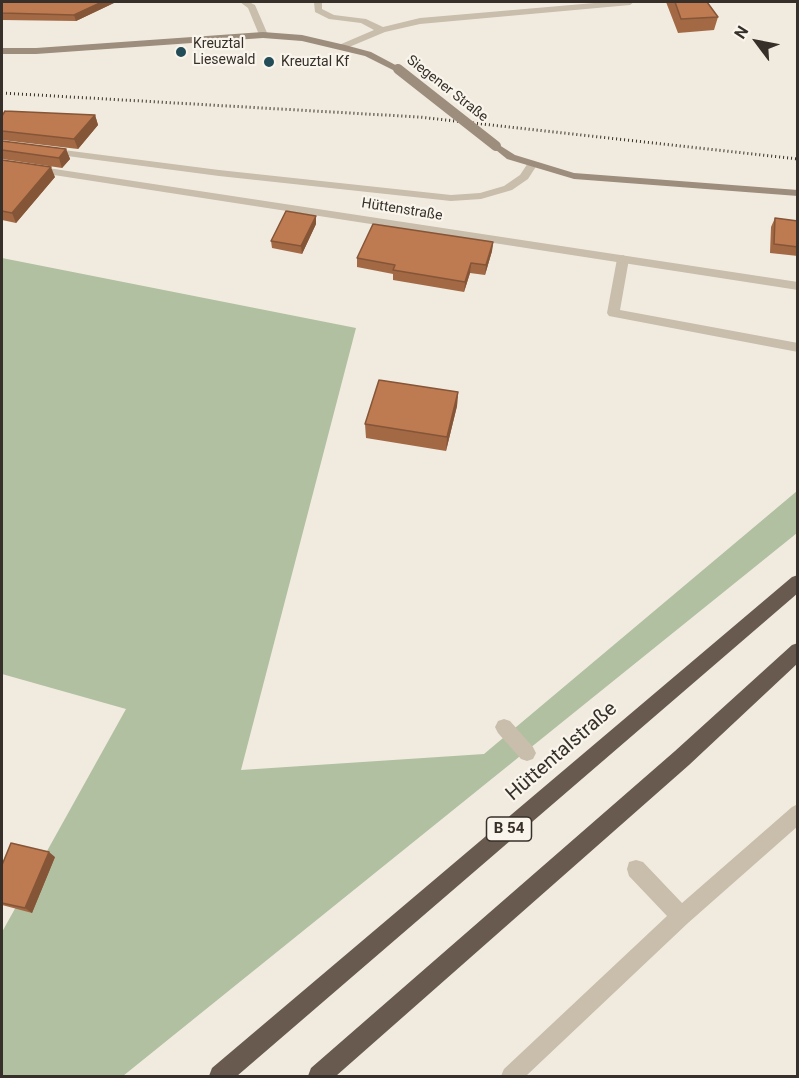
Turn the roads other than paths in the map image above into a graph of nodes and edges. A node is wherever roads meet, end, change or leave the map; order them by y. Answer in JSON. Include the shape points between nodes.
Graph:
{"nodes":[{"id":1,"x":244,"y":2,"type":"edge"},
{"id":2,"x":318,"y":2,"type":"edge"},
{"id":3,"x":630,"y":2,"type":"edge"},
{"id":4,"x":597,"y":3,"type":"edge"},
{"id":5,"x":382,"y":30,"type":"junction"},
{"id":6,"x":263,"y":35,"type":"junction"},
{"id":7,"x":342,"y":47,"type":"junction"},
{"id":8,"x":2,"y":51,"type":"edge"},
{"id":9,"x":31,"y":149,"type":"edge"},
{"id":10,"x":2,"y":164,"type":"edge"},
{"id":11,"x":532,"y":165,"type":"junction"},
{"id":12,"x":798,"y":193,"type":"edge"},
{"id":13,"x":623,"y":259,"type":"junction"},
{"id":14,"x":798,"y":286,"type":"edge"},
{"id":15,"x":798,"y":348,"type":"edge"},
{"id":16,"x":798,"y":582,"type":"edge"},
{"id":17,"x":798,"y":651,"type":"edge"},
{"id":18,"x":504,"y":728,"type":"dead end"},
{"id":19,"x":527,"y":753,"type":"dead end"},
{"id":20,"x":798,"y":813,"type":"edge"},
{"id":21,"x":636,"y":869,"type":"dead end"},
{"id":22,"x":681,"y":916,"type":"junction"},
{"id":23,"x":220,"y":1077,"type":"edge"},
{"id":24,"x":319,"y":1077,"type":"edge"},
{"id":25,"x":511,"y":1077,"type":"edge"}],
"edges":[{"from":1,"to":6,"type":"street","via":[[252,7]]},
{"from":2,"to":5,"type":"street","via":[[318,10],[332,17],[363,21]]},
{"from":3,"to":4,"type":"street"},
{"from":4,"to":5,"type":"street","via":[[420,21]]},
{"from":5,"to":7,"type":"street"},
{"from":6,"to":7,"type":"main road","name":"Siegener Straße"},
{"from":6,"to":8,"type":"main road","name":"Siegener Straße"},
{"from":7,"to":11,"type":"main road","name":"Siegener Straße","bridge":true,"via":[[398,69],[511,157]]},
{"from":9,"to":11,"type":"street","name":"Hüttenstraße","via":[[451,198],[481,196],[508,188],[524,177]]},
{"from":10,"to":13,"type":"street","name":"Hüttenstraße"},
{"from":11,"to":12,"type":"main road","name":"Siegener Straße","via":[[574,176]]},
{"from":13,"to":14,"type":"street","name":"Hüttenstraße"},
{"from":13,"to":15,"type":"street","via":[[613,313]]},
{"from":16,"to":23,"type":"highway","name":"Hüttentalstraße","number":"B 54"},
{"from":17,"to":24,"type":"highway"},
{"from":18,"to":19,"type":"street"},
{"from":20,"to":22,"type":"street"},
{"from":21,"to":22,"type":"street"},
{"from":22,"to":25,"type":"street"}]}
